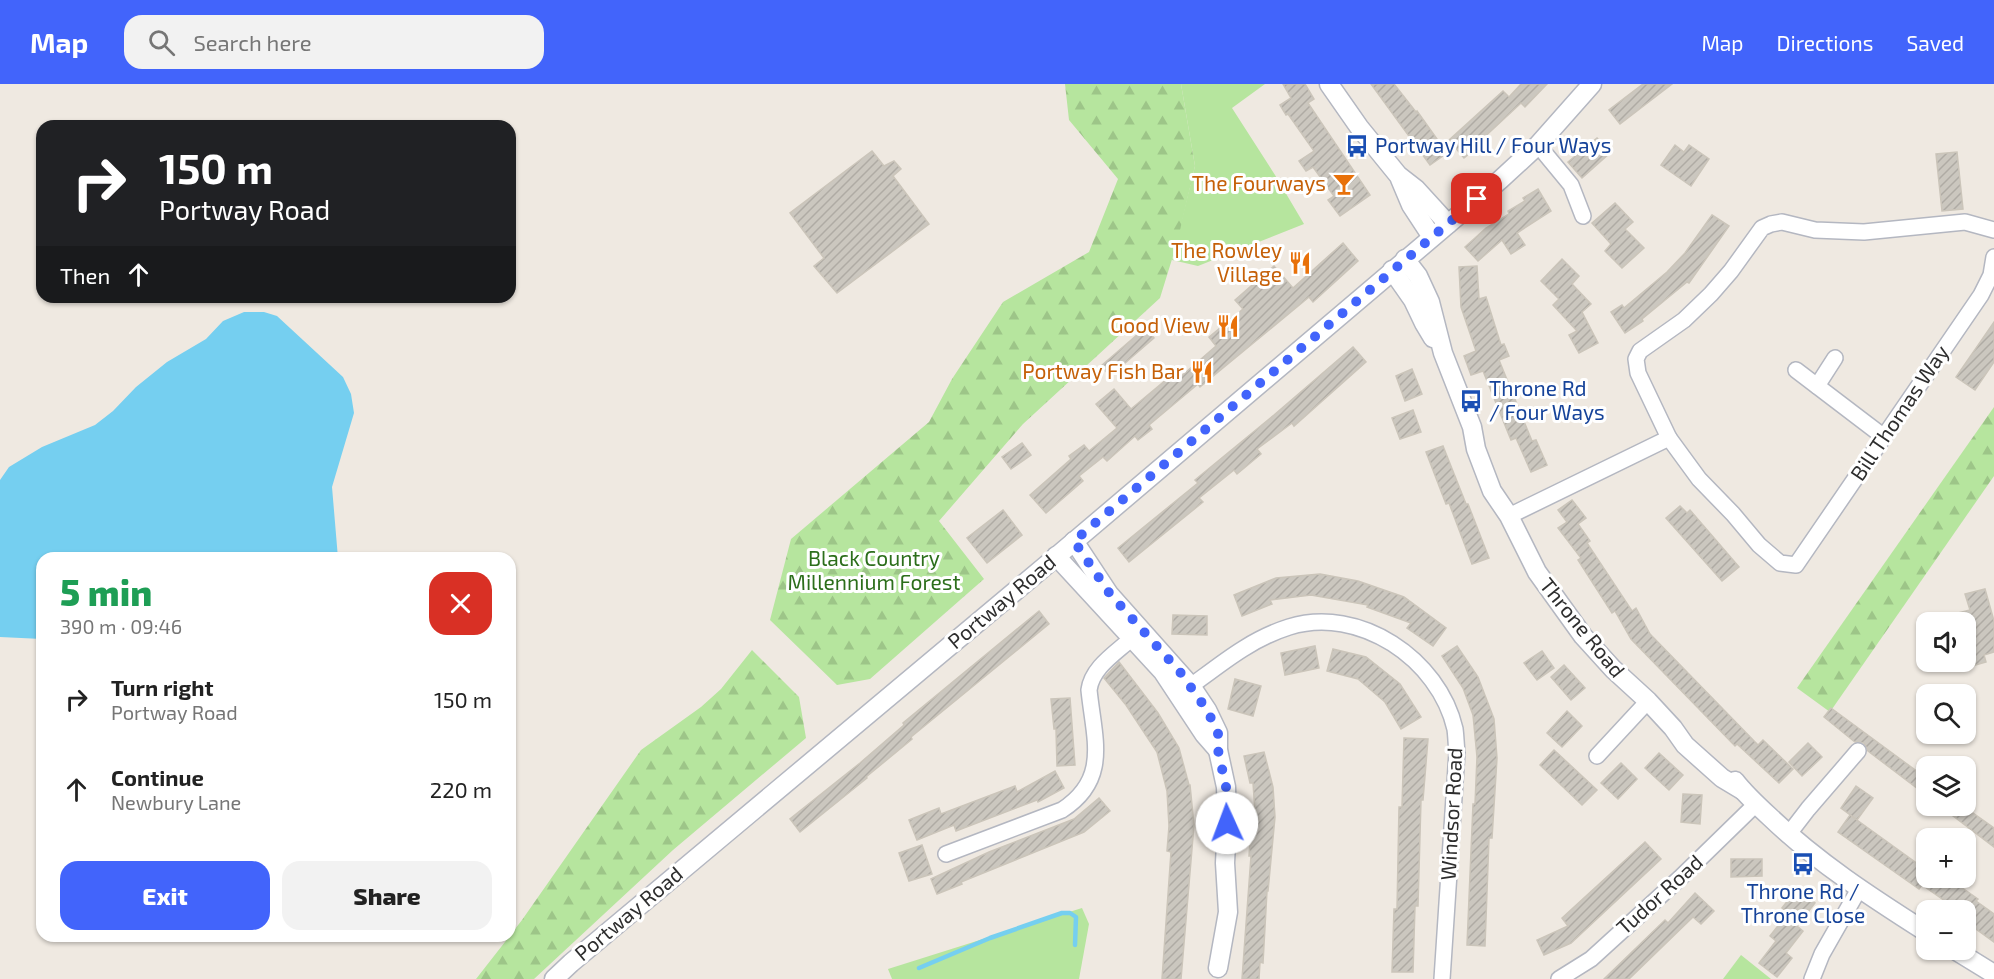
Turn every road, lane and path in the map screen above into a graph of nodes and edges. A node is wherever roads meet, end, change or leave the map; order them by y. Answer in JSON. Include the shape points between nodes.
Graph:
{"nodes":[{"id":1,"x":1329,"y":84,"type":"edge"},
{"id":2,"x":1592,"y":84,"type":"edge"},
{"id":3,"x":1538,"y":145,"type":"junction"},
{"id":4,"x":1398,"y":175,"type":"junction"},
{"id":5,"x":1583,"y":216,"type":"dead end"},
{"id":6,"x":1448,"y":224,"type":"junction"},
{"id":7,"x":1994,"y":230,"type":"edge"},
{"id":8,"x":1432,"y":237,"type":"junction"},
{"id":9,"x":1994,"y":257,"type":"edge"},
{"id":10,"x":1399,"y":265,"type":"junction"},
{"id":11,"x":1835,"y":358,"type":"dead end"},
{"id":12,"x":1796,"y":370,"type":"dead end"},
{"id":13,"x":1817,"y":386,"type":"junction"},
{"id":14,"x":1669,"y":438,"type":"junction"},
{"id":15,"x":1884,"y":438,"type":"junction"},
{"id":16,"x":1509,"y":516,"type":"junction"},
{"id":17,"x":1074,"y":541,"type":"junction"},
{"id":18,"x":1056,"y":556,"type":"junction"},
{"id":19,"x":1137,"y":634,"type":"junction"},
{"id":20,"x":1185,"y":690,"type":"junction"},
{"id":21,"x":1648,"y":701,"type":"junction"},
{"id":22,"x":1858,"y":751,"type":"dead end"},
{"id":23,"x":1597,"y":756,"type":"dead end"},
{"id":24,"x":1756,"y":804,"type":"junction"},
{"id":25,"x":1788,"y":835,"type":"junction"},
{"id":26,"x":946,"y":854,"type":"dead end"},
{"id":27,"x":1859,"y":889,"type":"junction"},
{"id":28,"x":1916,"y":926,"type":"edge"},
{"id":29,"x":1971,"y":960,"type":"edge"},
{"id":30,"x":1218,"y":974,"type":"edge"},
{"id":31,"x":1994,"y":974,"type":"edge"},
{"id":32,"x":554,"y":979,"type":"edge"},
{"id":33,"x":1447,"y":979,"type":"edge"},
{"id":34,"x":1559,"y":979,"type":"edge"},
{"id":35,"x":1812,"y":979,"type":"edge"}],
"edges":[{"from":1,"to":4,"type":"street"},
{"from":2,"to":3,"type":"street","name":"Portway Road"},
{"from":3,"to":5,"type":"street","via":[[1571,185]]},
{"from":3,"to":6,"type":"street","name":"Portway Road"},
{"from":4,"to":6,"type":"street"},
{"from":4,"to":8,"type":"street","via":[[1411,205]]},
{"from":6,"to":8,"type":"street","name":"Portway Road"},
{"from":7,"to":14,"type":"street","via":[[1965,222],[1864,232],[1815,230],[1782,222],[1762,228],[1711,294],[1684,320],[1640,351],[1636,359],[1638,373]]},
{"from":8,"to":10,"type":"street","name":"Portway Road"},
{"from":9,"to":15,"type":"street","name":"Bill Thomas Way","via":[[1981,296]]},
{"from":10,"to":16,"type":"street","name":"Throne Road","via":[[1424,323],[1443,353],[1492,491]]},
{"from":10,"to":17,"type":"street","name":"Portway Road"},
{"from":11,"to":13,"type":"street"},
{"from":12,"to":13,"type":"street"},
{"from":13,"to":15,"type":"street"},
{"from":14,"to":15,"type":"street","name":"Bill Thomas Way","via":[[1699,480],[1758,545],[1780,563],[1796,565]]},
{"from":14,"to":16,"type":"street"},
{"from":16,"to":21,"type":"street","name":"Throne Road","via":[[1537,572],[1567,615],[1613,669]]},
{"from":17,"to":18,"type":"street","name":"Portway Road"},
{"from":17,"to":19,"type":"street"},
{"from":18,"to":19,"type":"street"},
{"from":18,"to":32,"type":"street","name":"Portway Road"},
{"from":19,"to":20,"type":"street"},
{"from":19,"to":26,"type":"street","via":[[1090,680],[1096,758],[1094,773],[1077,801]]},
{"from":20,"to":30,"type":"street","via":[[1207,710],[1218,733],[1226,787],[1228,912]]},
{"from":20,"to":33,"type":"street","name":"Windsor Road","via":[[1250,643],[1290,626],[1311,622],[1357,627],[1380,636],[1419,663],[1448,708],[1455,729]]},
{"from":21,"to":23,"type":"street"},
{"from":21,"to":24,"type":"street","name":"Throne Road","via":[[1673,728],[1694,739]]},
{"from":22,"to":25,"type":"street"},
{"from":24,"to":25,"type":"street","name":"Throne Road"},
{"from":24,"to":34,"type":"street","name":"Tudor Road","via":[[1680,879],[1591,958]]},
{"from":25,"to":27,"type":"street","name":"Throne Road"},
{"from":27,"to":28,"type":"street","name":"Throne Road"},
{"from":27,"to":35,"type":"street"},
{"from":29,"to":31,"type":"street"}]}
